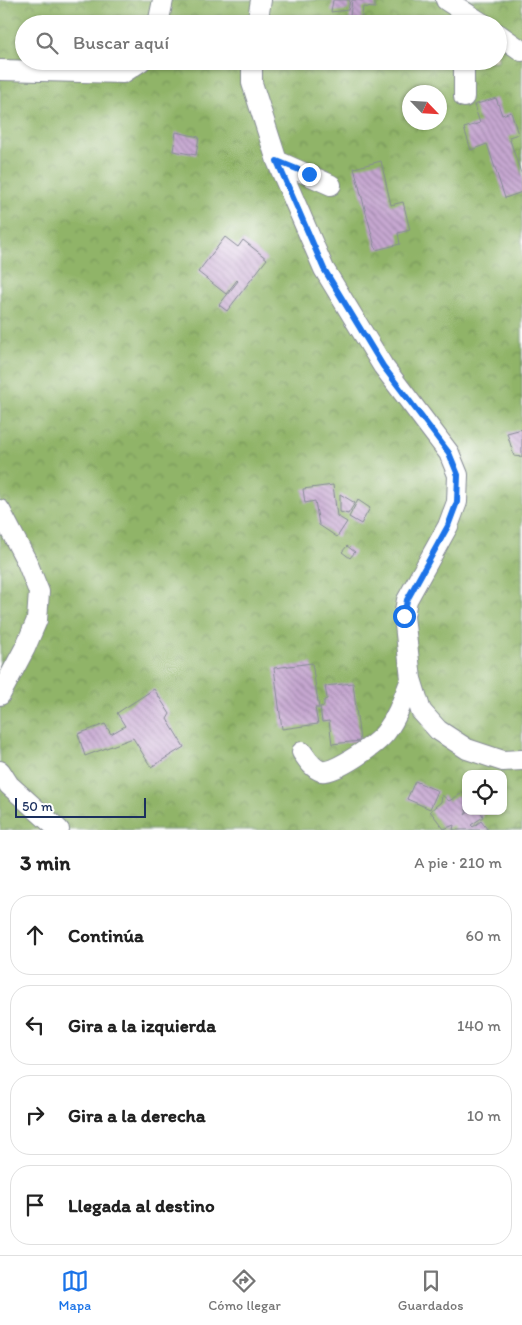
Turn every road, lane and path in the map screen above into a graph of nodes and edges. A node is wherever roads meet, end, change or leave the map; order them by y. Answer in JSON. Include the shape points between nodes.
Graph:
{"nodes":[{"id":1,"x":163,"y":0,"type":"edge"},
{"id":2,"x":262,"y":0,"type":"edge"},
{"id":3,"x":446,"y":0,"type":"edge"},
{"id":4,"x":160,"y":15,"type":"edge"},
{"id":5,"x":259,"y":15,"type":"edge"},
{"id":6,"x":467,"y":15,"type":"edge"},
{"id":7,"x":507,"y":40,"type":"edge"},
{"id":8,"x":522,"y":51,"type":"edge"},
{"id":9,"x":0,"y":70,"type":"edge"},
{"id":10,"x":128,"y":70,"type":"edge"},
{"id":11,"x":252,"y":70,"type":"edge"},
{"id":12,"x":464,"y":70,"type":"edge"},
{"id":13,"x":464,"y":97,"type":"dead end"},
{"id":14,"x":277,"y":161,"type":"junction"},
{"id":15,"x":331,"y":185,"type":"dead end"},
{"id":16,"x":0,"y":510,"type":"edge"},
{"id":17,"x":411,"y":679,"type":"junction"},
{"id":18,"x":0,"y":695,"type":"edge"},
{"id":19,"x":302,"y":752,"type":"dead end"},
{"id":20,"x":522,"y":760,"type":"edge"},
{"id":21,"x":0,"y":771,"type":"edge"},
{"id":22,"x":59,"y":830,"type":"edge"}],
"edges":[{"from":1,"to":4,"type":"lane"},
{"from":2,"to":5,"type":"lane"},
{"from":3,"to":6,"type":"lane"},
{"from":7,"to":8,"type":"lane"},
{"from":9,"to":10,"type":"lane","via":[[124,73]]},
{"from":11,"to":14,"type":"lane","via":[[252,83]]},
{"from":12,"to":13,"type":"lane"},
{"from":14,"to":15,"type":"lane"},
{"from":14,"to":17,"type":"lane","via":[[324,269],[383,366],[449,453],[458,475],[457,502],[448,526],[407,600],[404,624]]},
{"from":16,"to":18,"type":"lane","via":[[39,592],[37,620]]},
{"from":17,"to":19,"type":"lane","via":[[396,717],[371,748],[330,771],[314,767]]},
{"from":17,"to":20,"type":"lane","via":[[421,711],[438,730],[467,749],[504,761]]},
{"from":21,"to":22,"type":"lane","via":[[9,784]]}]}
